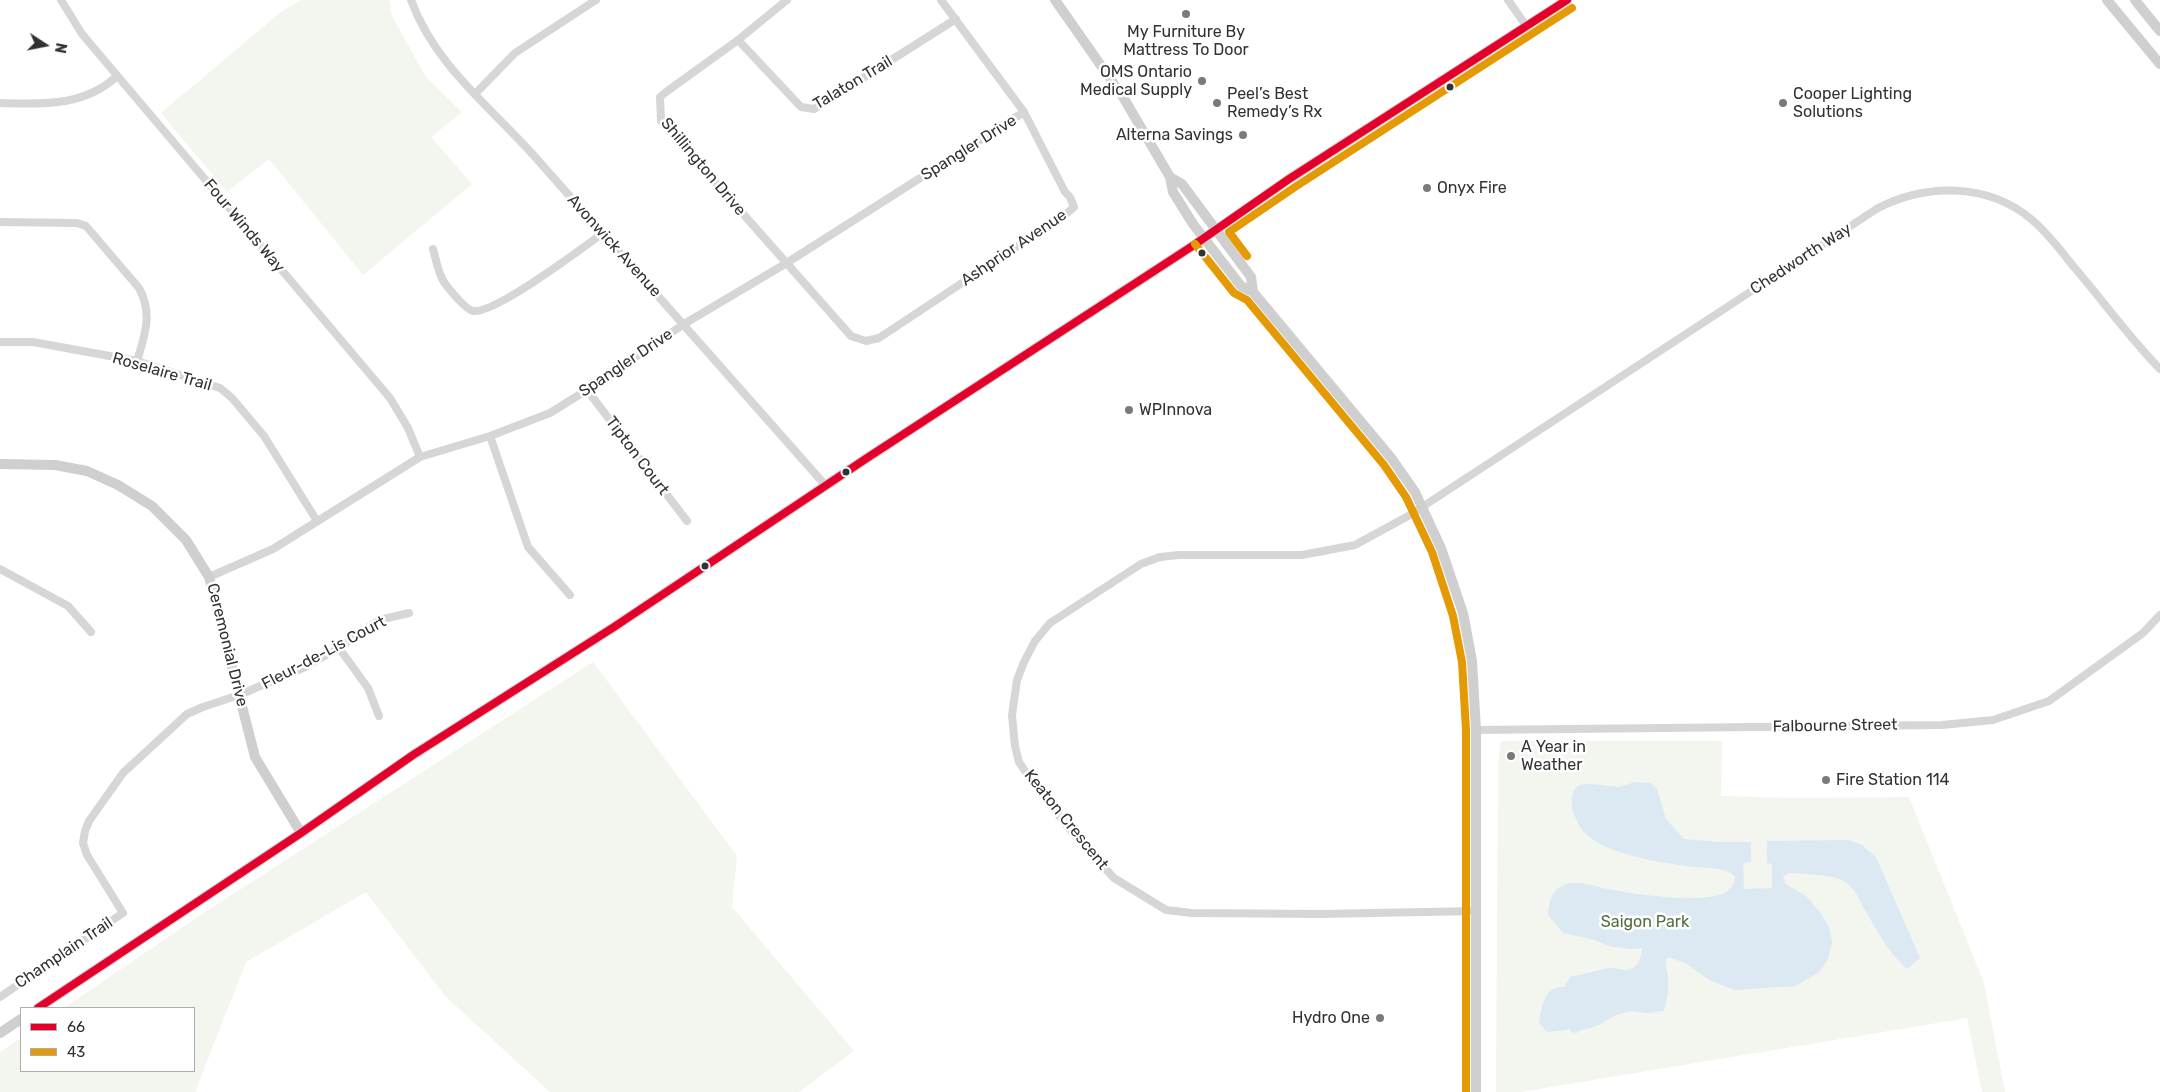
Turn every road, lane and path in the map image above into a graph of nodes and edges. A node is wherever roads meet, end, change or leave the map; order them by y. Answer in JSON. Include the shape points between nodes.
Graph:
{"nodes":[{"id":1,"x":61,"y":0,"type":"edge"},
{"id":2,"x":411,"y":0,"type":"edge"},
{"id":3,"x":596,"y":0,"type":"edge"},
{"id":4,"x":787,"y":0,"type":"edge"},
{"id":5,"x":941,"y":0,"type":"edge"},
{"id":6,"x":1055,"y":0,"type":"edge"},
{"id":7,"x":1508,"y":0,"type":"edge"},
{"id":8,"x":1567,"y":0,"type":"edge"},
{"id":9,"x":2107,"y":0,"type":"edge"},
{"id":10,"x":2135,"y":0,"type":"edge"},
{"id":11,"x":956,"y":19,"type":"junction"},
{"id":12,"x":1527,"y":27,"type":"junction"},
{"id":13,"x":2160,"y":31,"type":"edge"},
{"id":14,"x":738,"y":40,"type":"junction"},
{"id":15,"x":2160,"y":64,"type":"edge"},
{"id":16,"x":117,"y":76,"type":"junction"},
{"id":17,"x":474,"y":94,"type":"junction"},
{"id":18,"x":0,"y":103,"type":"edge"},
{"id":19,"x":1024,"y":112,"type":"junction"},
{"id":20,"x":1170,"y":177,"type":"junction"},
{"id":21,"x":0,"y":222,"type":"edge"},
{"id":22,"x":1214,"y":230,"type":"junction"},
{"id":23,"x":603,"y":233,"type":"junction"},
{"id":24,"x":1203,"y":238,"type":"junction"},
{"id":25,"x":433,"y":249,"type":"dead end"},
{"id":26,"x":785,"y":264,"type":"junction"},
{"id":27,"x":1253,"y":292,"type":"junction"},
{"id":28,"x":684,"y":324,"type":"junction"},
{"id":29,"x":0,"y":342,"type":"edge"},
{"id":30,"x":137,"y":361,"type":"junction"},
{"id":31,"x":2160,"y":368,"type":"edge"},
{"id":32,"x":588,"y":390,"type":"junction"},
{"id":33,"x":490,"y":436,"type":"junction"},
{"id":34,"x":420,"y":456,"type":"junction"},
{"id":35,"x":0,"y":464,"type":"edge"},
{"id":36,"x":826,"y":486,"type":"junction"},
{"id":37,"x":1423,"y":507,"type":"junction"},
{"id":38,"x":317,"y":521,"type":"junction"},
{"id":39,"x":687,"y":521,"type":"dead end"},
{"id":40,"x":0,"y":569,"type":"edge"},
{"id":41,"x":209,"y":577,"type":"junction"},
{"id":42,"x":570,"y":595,"type":"dead end"},
{"id":43,"x":409,"y":613,"type":"dead end"},
{"id":44,"x":2160,"y":616,"type":"edge"},
{"id":45,"x":91,"y":632,"type":"dead end"},
{"id":46,"x":338,"y":648,"type":"junction"},
{"id":47,"x":239,"y":695,"type":"junction"},
{"id":48,"x":379,"y":716,"type":"dead end"},
{"id":49,"x":1476,"y":730,"type":"junction"},
{"id":50,"x":302,"y":833,"type":"junction"},
{"id":51,"x":1477,"y":911,"type":"junction"},
{"id":52,"x":0,"y":996,"type":"edge"},
{"id":53,"x":40,"y":1007,"type":"edge"},
{"id":54,"x":20,"y":1020,"type":"edge"},
{"id":55,"x":0,"y":1033,"type":"edge"},
{"id":56,"x":1476,"y":1092,"type":"edge"}],
"edges":[{"from":1,"to":16,"type":"street","name":"Four Winds Way","via":[[82,34]]},
{"from":2,"to":17,"type":"street","name":"Avonwick Avenue","via":[[428,37]]},
{"from":3,"to":17,"type":"street","via":[[515,53]]},
{"from":4,"to":14,"type":"street","name":"Shillington Drive"},
{"from":5,"to":11,"type":"street","name":"Ashprior Avenue"},
{"from":6,"to":20,"type":"street","via":[[1123,97]]},
{"from":7,"to":12,"type":"street"},
{"from":8,"to":12,"type":"street"},
{"from":9,"to":15,"type":"street"},
{"from":10,"to":13,"type":"street"},
{"from":11,"to":14,"type":"street","name":"Talaton Trail","via":[[814,109],[801,106]]},
{"from":11,"to":19,"type":"street","name":"Ashprior Avenue"},
{"from":12,"to":22,"type":"street"},
{"from":14,"to":26,"type":"street","name":"Shillington Drive","via":[[660,97],[659,115]]},
{"from":16,"to":18,"type":"street","via":[[93,93],[67,102]]},
{"from":16,"to":34,"type":"street","name":"Four Winds Way","via":[[390,398]]},
{"from":17,"to":23,"type":"street","name":"Avonwick Avenue"},
{"from":19,"to":26,"type":"street","name":"Spangler Drive"},
{"from":19,"to":26,"type":"street","name":"Ashprior Avenue","via":[[1074,207],[879,338],[866,341],[851,336]]},
{"from":20,"to":22,"type":"street","via":[[1182,184]]},
{"from":20,"to":24,"type":"street","via":[[1173,192]]},
{"from":21,"to":30,"type":"street","via":[[77,222],[86,226],[145,298],[147,326]]},
{"from":22,"to":24,"type":"street"},
{"from":22,"to":27,"type":"street","via":[[1251,277]]},
{"from":23,"to":25,"type":"street","via":[[513,295],[484,310],[466,308],[443,281]]},
{"from":23,"to":28,"type":"street","name":"Avonwick Avenue"},
{"from":24,"to":27,"type":"street","via":[[1241,286]]},
{"from":24,"to":36,"type":"street"},
{"from":26,"to":28,"type":"street","name":"Spangler Drive"},
{"from":27,"to":37,"type":"street","via":[[1392,459]]},
{"from":28,"to":32,"type":"street","name":"Spangler Drive"},
{"from":28,"to":36,"type":"street","name":"Avonwick Avenue"},
{"from":29,"to":30,"type":"street","name":"Roselaire Trail","via":[[33,342]]},
{"from":30,"to":38,"type":"street","name":"Roselaire Trail","via":[[220,388],[232,398],[264,436]]},
{"from":31,"to":37,"type":"street","name":"Chedworth Way","via":[[2048,236],[2023,213],[1998,200],[1970,192],[1922,192],[1878,208]]},
{"from":32,"to":33,"type":"street","name":"Spangler Drive","via":[[550,413]]},
{"from":32,"to":39,"type":"street","name":"Tipton Court"},
{"from":33,"to":34,"type":"street","name":"Spangler Drive"},
{"from":33,"to":42,"type":"street","via":[[528,546]]},
{"from":34,"to":38,"type":"street","name":"Spangler Drive"},
{"from":35,"to":41,"type":"street","name":"Ceremonial Drive","via":[[55,464],[87,471],[118,485],[152,506],[169,522],[186,540]]},
{"from":36,"to":50,"type":"street","via":[[413,755]]},
{"from":37,"to":49,"type":"street","via":[[1463,613],[1472,661]]},
{"from":37,"to":51,"type":"street","name":"Keaton Crescent","via":[[1355,545],[1302,555],[1179,555],[1142,564],[1050,623],[1035,641],[1017,680],[1012,715],[1015,746],[1019,762],[1027,774],[1071,831],[1114,878],[1166,910],[1322,914]]},
{"from":38,"to":41,"type":"street","name":"Spangler Drive","via":[[273,549]]},
{"from":40,"to":45,"type":"street","via":[[68,606]]},
{"from":41,"to":47,"type":"street","name":"Ceremonial Drive"},
{"from":43,"to":46,"type":"street","name":"Fleur-de-Lis Court","via":[[379,620]]},
{"from":44,"to":49,"type":"street","name":"Falbourne Street","via":[[2143,633],[2049,701],[1993,720],[1942,725]]},
{"from":46,"to":47,"type":"street","name":"Fleur-de-Lis Court","via":[[303,668]]},
{"from":46,"to":48,"type":"street","via":[[368,688]]},
{"from":47,"to":50,"type":"street","name":"Ceremonial Drive","via":[[255,758]]},
{"from":47,"to":52,"type":"street","name":"Champlain Trail","via":[[188,714],[123,774],[90,821],[85,831],[86,855],[124,913]]},
{"from":49,"to":51,"type":"street"},
{"from":50,"to":53,"type":"street"},
{"from":51,"to":56,"type":"street"},
{"from":54,"to":55,"type":"street"}]}
